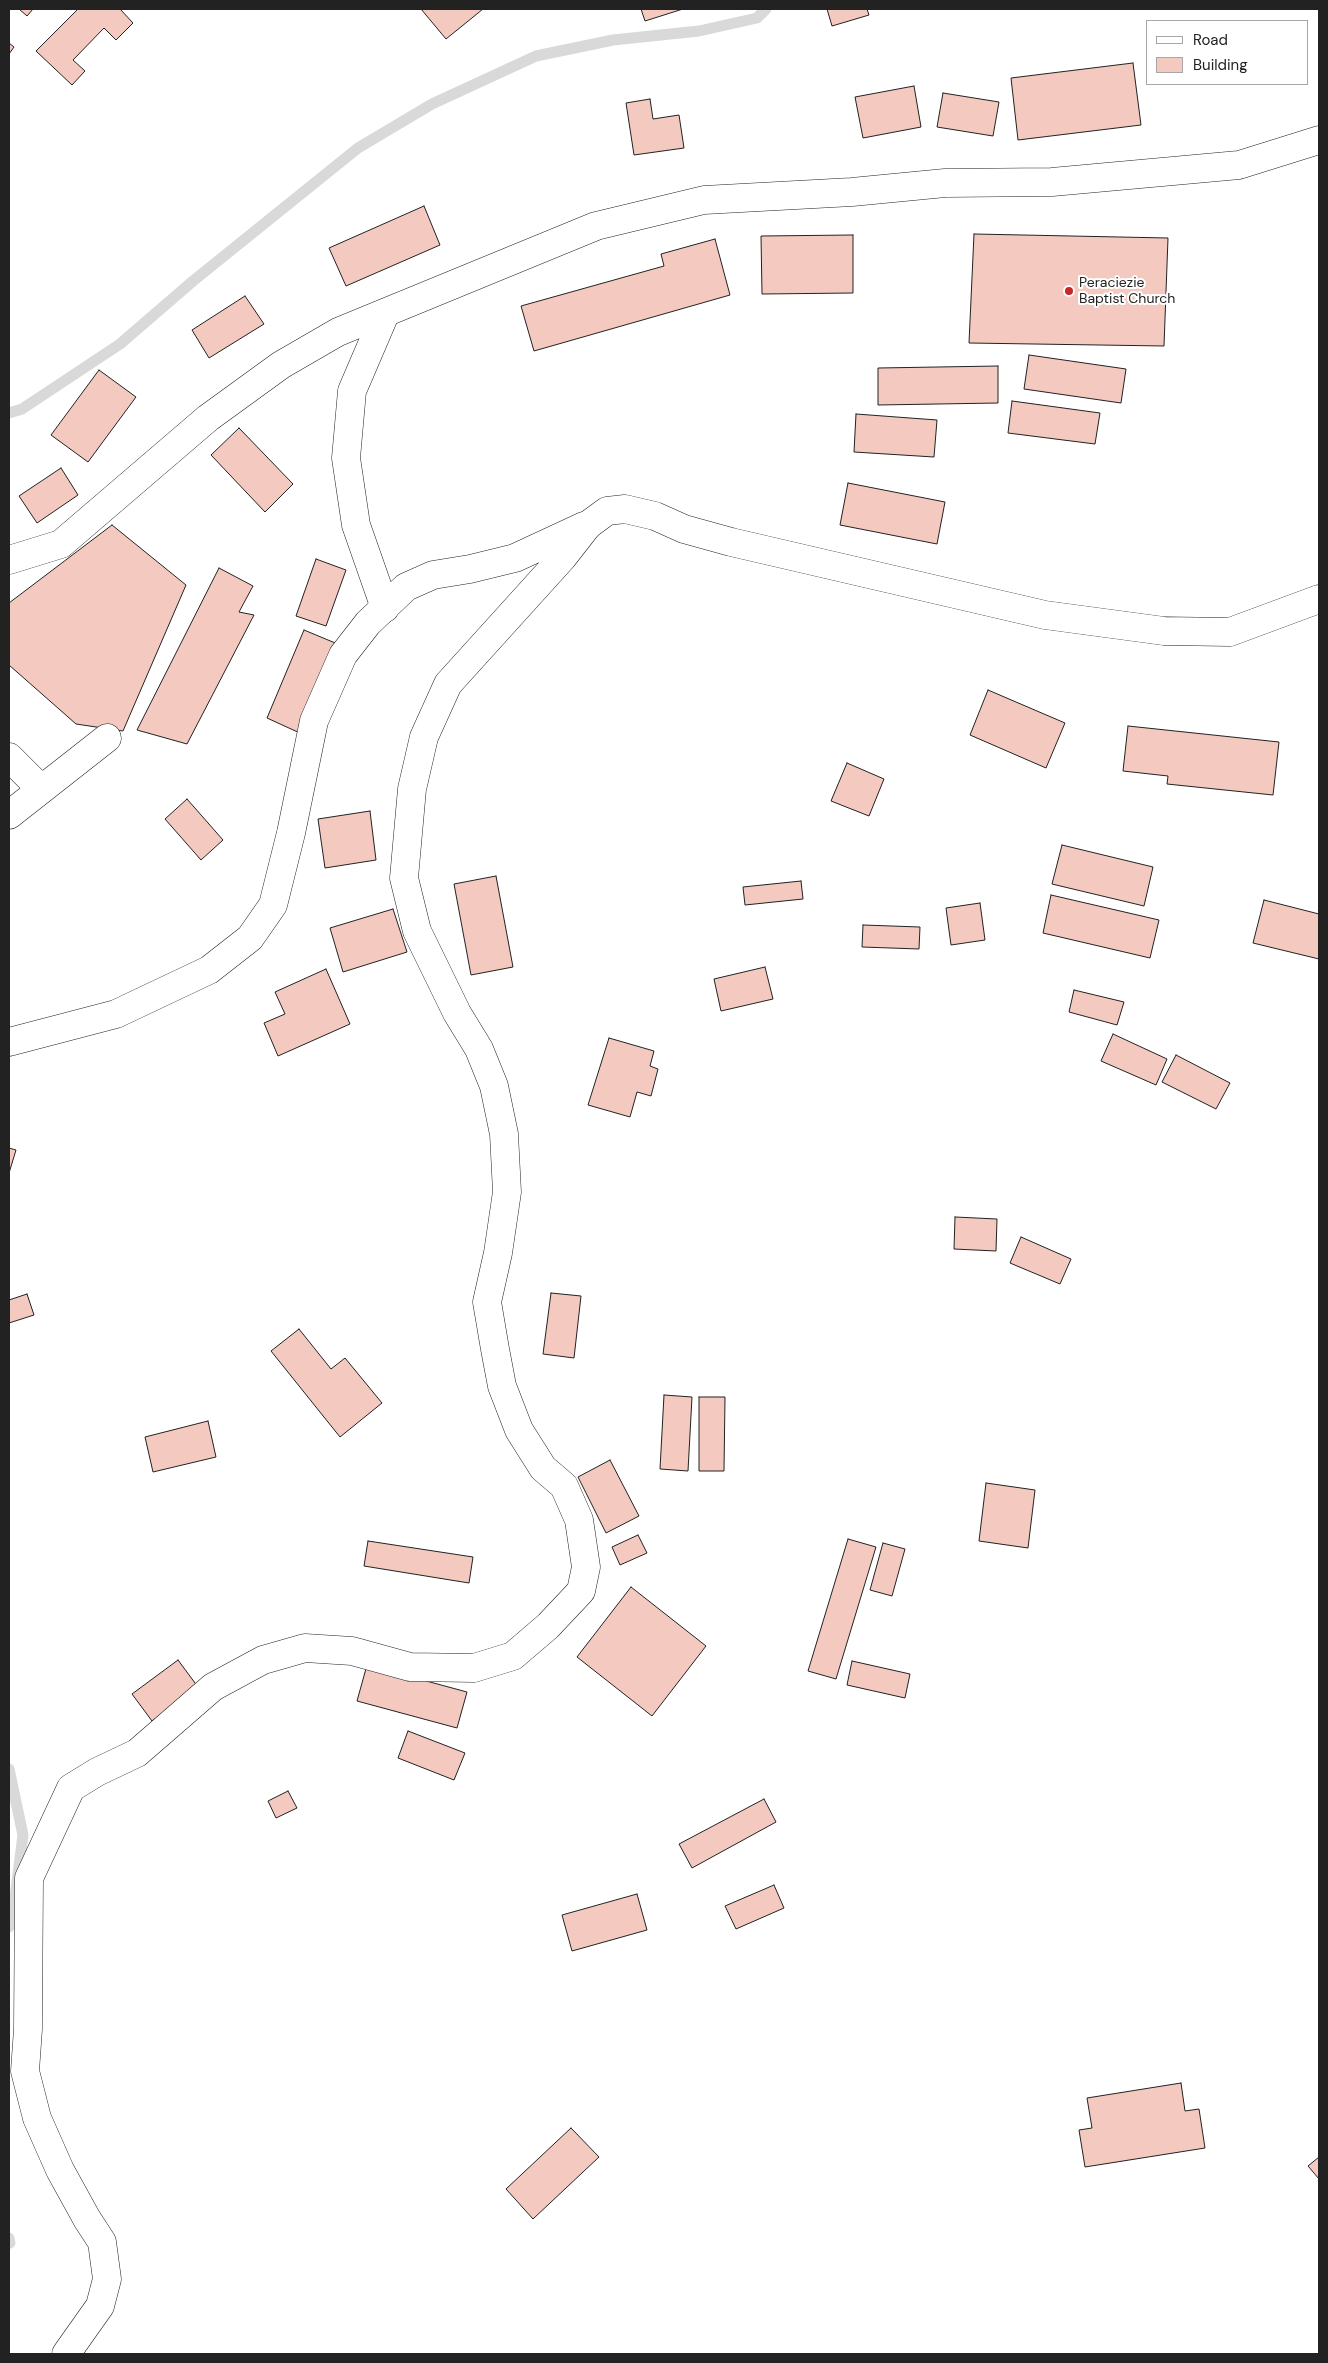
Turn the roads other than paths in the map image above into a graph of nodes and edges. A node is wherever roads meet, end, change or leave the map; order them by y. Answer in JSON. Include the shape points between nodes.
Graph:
{"nodes":[{"id":1,"x":1319,"y":140,"type":"edge"},
{"id":2,"x":385,"y":314,"type":"junction"},
{"id":3,"x":588,"y":525,"type":"junction"},
{"id":4,"x":9,"y":560,"type":"edge"},
{"id":5,"x":1319,"y":599,"type":"edge"},
{"id":6,"x":385,"y":608,"type":"junction"},
{"id":7,"x":107,"y":738,"type":"dead end"},
{"id":8,"x":9,"y":757,"type":"edge"},
{"id":9,"x":41,"y":789,"type":"junction"},
{"id":10,"x":9,"y":815,"type":"edge"},
{"id":11,"x":9,"y":1042,"type":"edge"},
{"id":12,"x":66,"y":2354,"type":"edge"}],
"edges":[{"from":1,"to":2,"type":"main road","via":[[1239,165],[1052,182],[945,183],[704,200],[596,226]]},
{"from":2,"to":4,"type":"main road","via":[[338,332],[281,365],[208,418],[61,544]]},
{"from":2,"to":6,"type":"main road","via":[[352,391],[346,458],[356,525]]},
{"from":3,"to":5,"type":"main road","via":[[607,510],[625,509],[731,542],[1045,615],[1164,631],[1230,632]]},
{"from":3,"to":6,"type":"main road","via":[[514,558],[433,575],[406,588]]},
{"from":3,"to":12,"type":"main road","via":[[564,557],[448,684],[424,737],[412,789],[404,878],[417,931],[456,1013],[479,1049],[494,1086],[504,1134],[507,1192],[487,1302],[495,1349],[502,1386],[519,1430],[543,1468],[564,1486],[579,1520],[586,1567],[581,1591],[513,1656],[474,1668],[410,1667],[352,1651],[305,1648],[263,1660],[213,1687],[137,1754],[71,1788],[29,1878],[25,2071],[36,2118],[60,2170],[102,2242],[107,2279],[100,2306]]},
{"from":6,"to":11,"type":"main road","via":[[368,623],[343,655],[314,721],[273,905],[250,938],[209,970],[116,1014]]},
{"from":7,"to":9,"type":"main road"},
{"from":8,"to":9,"type":"main road"},
{"from":9,"to":10,"type":"main road"}]}
